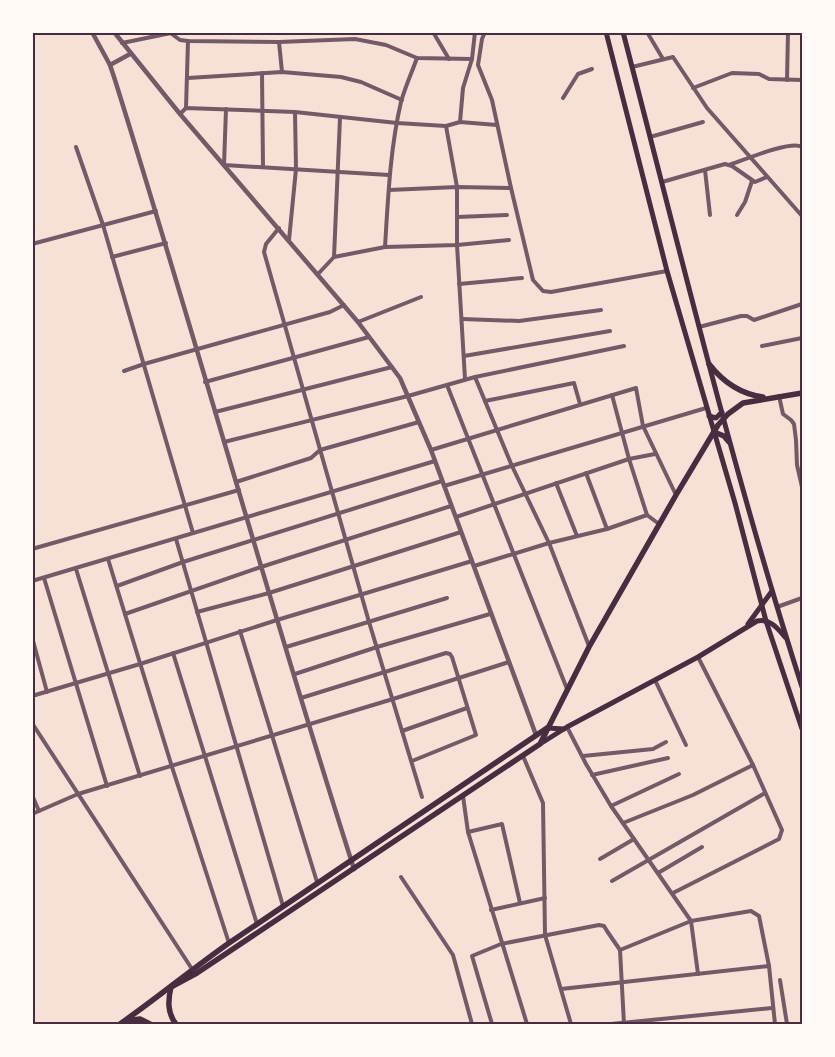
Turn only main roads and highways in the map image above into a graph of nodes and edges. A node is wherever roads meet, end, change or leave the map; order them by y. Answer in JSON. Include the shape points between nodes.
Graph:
{"nodes":[{"id":1,"x":606,"y":32,"type":"edge"},
{"id":2,"x":623,"y":32,"type":"edge"},
{"id":3,"x":709,"y":364,"type":"junction"},
{"id":4,"x":802,"y":393,"type":"edge"},
{"id":5,"x":770,"y":398,"type":"junction"},
{"id":6,"x":723,"y":415,"type":"junction"},
{"id":7,"x":709,"y":416,"type":"junction"},
{"id":8,"x":714,"y":432,"type":"junction"},
{"id":9,"x":730,"y":442,"type":"junction"},
{"id":10,"x":772,"y":591,"type":"junction"},
{"id":11,"x":762,"y":606,"type":"junction"},
{"id":12,"x":766,"y":621,"type":"junction"},
{"id":13,"x":742,"y":629,"type":"junction"},
{"id":14,"x":787,"y":640,"type":"junction"},
{"id":15,"x":802,"y":687,"type":"edge"},
{"id":16,"x":547,"y":728,"type":"junction"},
{"id":17,"x":566,"y":728,"type":"junction"},
{"id":18,"x":802,"y":730,"type":"edge"},
{"id":19,"x":540,"y":744,"type":"junction"},
{"id":20,"x":172,"y":987,"type":"junction"},
{"id":21,"x":122,"y":1023,"type":"edge"},
{"id":22,"x":150,"y":1024,"type":"edge"},
{"id":23,"x":176,"y":1024,"type":"edge"}],
"edges":[{"from":1,"to":7,"type":"main road","via":[[667,271]]},
{"from":2,"to":3,"type":"main road"},
{"from":3,"to":5,"type":"main road","via":[[735,388]]},
{"from":3,"to":6,"type":"main road"},
{"from":4,"to":5,"type":"main road"},
{"from":5,"to":6,"type":"main road","via":[[743,403]]},
{"from":6,"to":7,"type":"main road"},
{"from":6,"to":8,"type":"main road"},
{"from":6,"to":9,"type":"main road"},
{"from":7,"to":8,"type":"main road"},
{"from":8,"to":9,"type":"main road"},
{"from":8,"to":11,"type":"main road"},
{"from":8,"to":16,"type":"main road","via":[[589,647]]},
{"from":9,"to":10,"type":"main road"},
{"from":10,"to":11,"type":"main road"},
{"from":10,"to":14,"type":"main road"},
{"from":11,"to":12,"type":"main road"},
{"from":11,"to":13,"type":"main road"},
{"from":12,"to":13,"type":"main road","via":[[757,621]]},
{"from":12,"to":14,"type":"main road"},
{"from":12,"to":18,"type":"main road"},
{"from":13,"to":17,"type":"main road","via":[[698,657]]},
{"from":14,"to":15,"type":"main road"},
{"from":16,"to":17,"type":"main road"},
{"from":16,"to":19,"type":"main road"},
{"from":16,"to":20,"type":"main road","via":[[317,882],[192,969]]},
{"from":17,"to":19,"type":"main road"},
{"from":19,"to":20,"type":"main road","via":[[198,973]]},
{"from":20,"to":21,"type":"main road"},
{"from":20,"to":23,"type":"main road","via":[[169,1008]]},
{"from":21,"to":22,"type":"main road","via":[[136,1019]]}]}
